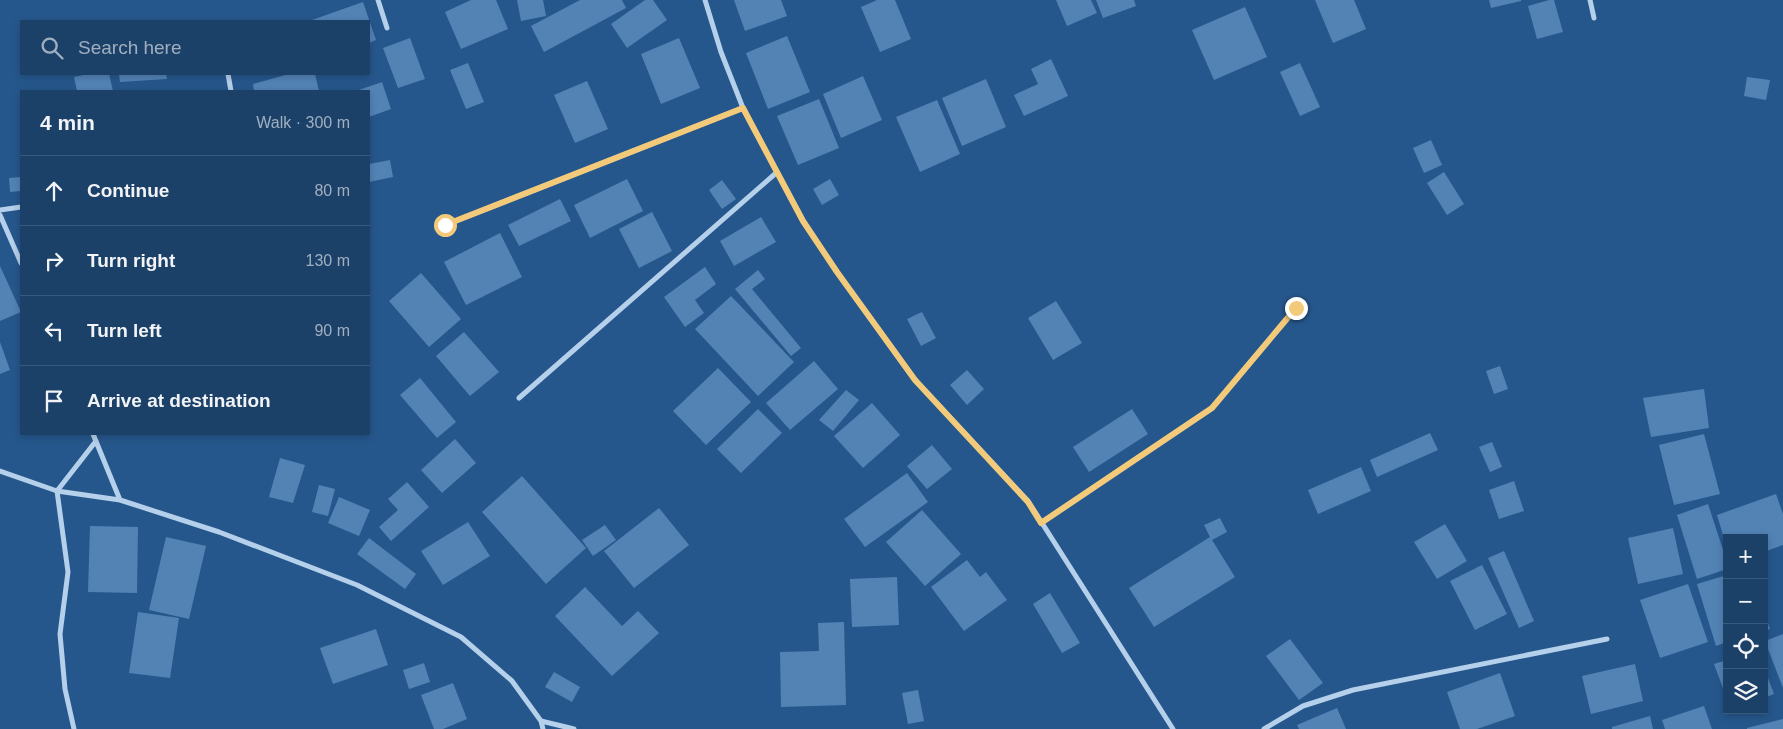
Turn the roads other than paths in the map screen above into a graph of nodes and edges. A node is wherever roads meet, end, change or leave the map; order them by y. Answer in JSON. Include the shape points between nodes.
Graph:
{"nodes":[{"id":1,"x":378,"y":0,"type":"edge"},
{"id":2,"x":705,"y":0,"type":"edge"},
{"id":3,"x":1590,"y":0,"type":"edge"},
{"id":4,"x":1594,"y":18,"type":"dead end"},
{"id":5,"x":387,"y":28,"type":"dead end"},
{"id":6,"x":228,"y":75,"type":"edge"},
{"id":7,"x":232,"y":90,"type":"edge"},
{"id":8,"x":743,"y":108,"type":"junction"},
{"id":9,"x":776,"y":173,"type":"junction"},
{"id":10,"x":20,"y":207,"type":"edge"},
{"id":11,"x":0,"y":210,"type":"edge"},
{"id":12,"x":0,"y":215,"type":"edge"},
{"id":13,"x":445,"y":225,"type":"dead end"},
{"id":14,"x":20,"y":261,"type":"edge"},
{"id":15,"x":1296,"y":308,"type":"dead end"},
{"id":16,"x":519,"y":398,"type":"dead end"},
{"id":17,"x":93,"y":435,"type":"edge"},
{"id":18,"x":96,"y":441,"type":"junction"},
{"id":19,"x":0,"y":471,"type":"edge"},
{"id":20,"x":56,"y":490,"type":"junction"},
{"id":21,"x":120,"y":500,"type":"junction"},
{"id":22,"x":1041,"y":523,"type":"junction"},
{"id":23,"x":1607,"y":639,"type":"dead end"},
{"id":24,"x":541,"y":721,"type":"junction"},
{"id":25,"x":74,"y":729,"type":"edge"},
{"id":26,"x":543,"y":729,"type":"edge"},
{"id":27,"x":574,"y":729,"type":"edge"},
{"id":28,"x":1173,"y":729,"type":"edge"},
{"id":29,"x":1264,"y":729,"type":"edge"}],
"edges":[{"from":1,"to":5,"type":"street"},
{"from":2,"to":8,"type":"street"},
{"from":3,"to":4,"type":"street"},
{"from":6,"to":7,"type":"street"},
{"from":8,"to":9,"type":"street"},
{"from":8,"to":13,"type":"street"},
{"from":9,"to":16,"type":"street"},
{"from":9,"to":22,"type":"street","via":[[837,272],[915,380],[1028,502]]},
{"from":10,"to":11,"type":"street"},
{"from":12,"to":14,"type":"street"},
{"from":15,"to":22,"type":"street","via":[[1212,408]]},
{"from":17,"to":18,"type":"street"},
{"from":18,"to":20,"type":"street"},
{"from":18,"to":21,"type":"street"},
{"from":19,"to":20,"type":"street"},
{"from":20,"to":21,"type":"street"},
{"from":20,"to":25,"type":"street","via":[[68,572],[60,634],[65,689]]},
{"from":21,"to":24,"type":"street","via":[[219,532],[357,585],[461,637],[512,682]]},
{"from":22,"to":28,"type":"street"},
{"from":23,"to":29,"type":"street","via":[[1353,690],[1303,706]]},
{"from":24,"to":26,"type":"street"},
{"from":24,"to":27,"type":"street"}]}
